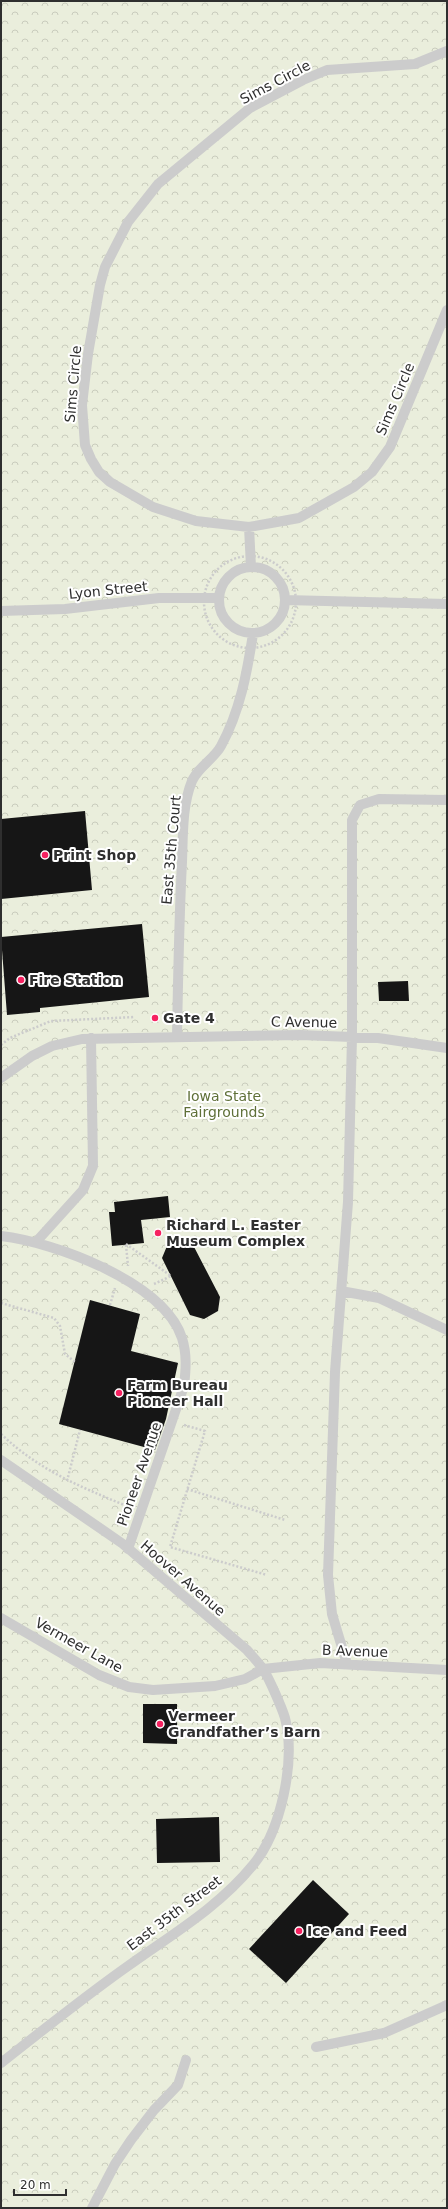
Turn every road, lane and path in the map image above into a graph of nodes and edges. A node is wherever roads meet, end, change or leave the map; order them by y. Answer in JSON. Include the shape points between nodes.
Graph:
{"nodes":[{"id":1,"x":447,"y":51,"type":"edge"},
{"id":2,"x":447,"y":310,"type":"edge"},
{"id":3,"x":249,"y":528,"type":"junction"},
{"id":4,"x":250,"y":556,"type":"junction"},
{"id":5,"x":251,"y":567,"type":"junction"},
{"id":6,"x":204,"y":598,"type":"junction"},
{"id":7,"x":218,"y":598,"type":"junction"},
{"id":8,"x":285,"y":600,"type":"junction"},
{"id":9,"x":297,"y":600,"type":"junction"},
{"id":10,"x":447,"y":604,"type":"edge"},
{"id":11,"x":1,"y":611,"type":"edge"},
{"id":12,"x":253,"y":634,"type":"junction"},
{"id":13,"x":251,"y":648,"type":"junction"},
{"id":14,"x":447,"y":800,"type":"edge"},
{"id":15,"x":135,"y":1017,"type":"dead end"},
{"id":16,"x":177,"y":1037,"type":"junction"},
{"id":17,"x":352,"y":1037,"type":"junction"},
{"id":18,"x":91,"y":1038,"type":"junction"},
{"id":19,"x":1,"y":1045,"type":"edge"},
{"id":20,"x":447,"y":1048,"type":"edge"},
{"id":21,"x":1,"y":1078,"type":"edge"},
{"id":22,"x":1,"y":1236,"type":"edge"},
{"id":23,"x":36,"y":1242,"type":"junction"},
{"id":24,"x":126,"y":1244,"type":"dead end"},
{"id":25,"x":171,"y":1276,"type":"dead end"},
{"id":26,"x":341,"y":1291,"type":"junction"},
{"id":27,"x":1,"y":1303,"type":"edge"},
{"id":28,"x":447,"y":1330,"type":"edge"},
{"id":29,"x":75,"y":1362,"type":"dead end"},
{"id":30,"x":172,"y":1421,"type":"junction"},
{"id":31,"x":80,"y":1430,"type":"dead end"},
{"id":32,"x":1,"y":1434,"type":"edge"},
{"id":33,"x":1,"y":1460,"type":"edge"},
{"id":34,"x":67,"y":1481,"type":"junction"},
{"id":35,"x":187,"y":1489,"type":"junction"},
{"id":36,"x":140,"y":1512,"type":"junction"},
{"id":37,"x":285,"y":1520,"type":"dead end"},
{"id":38,"x":128,"y":1548,"type":"junction"},
{"id":39,"x":267,"y":1576,"type":"dead end"},
{"id":40,"x":1,"y":1618,"type":"edge"},
{"id":41,"x":347,"y":1664,"type":"junction"},
{"id":42,"x":263,"y":1669,"type":"junction"},
{"id":43,"x":447,"y":1670,"type":"edge"},
{"id":44,"x":447,"y":2005,"type":"edge"},
{"id":45,"x":316,"y":2047,"type":"dead end"},
{"id":46,"x":186,"y":2060,"type":"dead end"},
{"id":47,"x":1,"y":2064,"type":"edge"},
{"id":48,"x":92,"y":2208,"type":"edge"}],
"edges":[{"from":1,"to":3,"type":"lane","name":"Sims Circle","via":[[415,64],[327,70],[250,108],[158,184],[128,222],[105,267],[88,354],[82,405],[85,445],[91,459],[110,482],[153,507],[196,521]]},
{"from":2,"to":3,"type":"lane","name":"Sims Circle","via":[[390,447],[372,472],[354,487],[299,518]]},
{"from":3,"to":4,"type":"lane"},
{"from":4,"to":5,"type":"lane"},
{"from":4,"to":6,"type":"path","via":[[225,562],[214,572],[207,584]]},
{"from":4,"to":9,"type":"path","via":[[270,559],[283,568],[292,581]]},
{"from":5,"to":7,"type":"lane","via":[[241,568],[232,573],[225,580]]},
{"from":5,"to":8,"type":"lane","via":[[261,568],[279,580]]},
{"from":6,"to":7,"type":"lane","name":"Lyon Street"},
{"from":6,"to":11,"type":"lane","name":"Lyon Street","via":[[159,598],[65,609]]},
{"from":6,"to":13,"type":"path","via":[[208,619],[220,637],[232,644]]},
{"from":7,"to":12,"type":"lane","via":[[219,608],[228,624],[240,631]]},
{"from":8,"to":9,"type":"lane"},
{"from":8,"to":12,"type":"lane","via":[[276,623],[262,632]]},
{"from":9,"to":10,"type":"lane"},
{"from":9,"to":13,"type":"path","via":[[296,613],[289,627],[278,639],[264,646]]},
{"from":12,"to":13,"type":"lane","name":"East 35th Court"},
{"from":13,"to":16,"type":"lane","name":"East 35th Court","via":[[245,685],[228,732],[220,748],[203,764],[192,781],[186,803]]},
{"from":14,"to":17,"type":"lane","via":[[379,799],[360,805],[352,820]]},
{"from":15,"to":19,"type":"path","via":[[51,1021],[10,1038]]},
{"from":16,"to":17,"type":"lane","name":"C Avenue"},
{"from":16,"to":18,"type":"lane","name":"C Avenue"},
{"from":17,"to":20,"type":"lane","name":"C Avenue"},
{"from":17,"to":26,"type":"lane","via":[[348,1202]]},
{"from":18,"to":21,"type":"lane","name":"C Avenue","via":[[52,1046],[32,1056]]},
{"from":18,"to":23,"type":"lane","via":[[93,1166],[83,1190]]},
{"from":22,"to":23,"type":"lane","name":"Pioneer Avenue"},
{"from":23,"to":30,"type":"lane","name":"Pioneer Avenue","via":[[104,1268],[139,1288],[170,1315],[182,1337],[187,1362],[184,1386]]},
{"from":24,"to":25,"type":"path"},
{"from":26,"to":28,"type":"lane","via":[[379,1298]]},
{"from":26,"to":41,"type":"lane","via":[[328,1575],[332,1614]]},
{"from":27,"to":29,"type":"path","via":[[54,1318],[60,1326],[65,1354]]},
{"from":30,"to":35,"type":"path","via":[[205,1431]]},
{"from":30,"to":36,"type":"lane","name":"Pioneer Avenue"},
{"from":31,"to":34,"type":"path"},
{"from":32,"to":34,"type":"path","via":[[19,1452]]},
{"from":33,"to":38,"type":"lane","name":"Hoover Avenue"},
{"from":34,"to":36,"type":"path"},
{"from":35,"to":37,"type":"path"},
{"from":35,"to":39,"type":"path","via":[[170,1546]]},
{"from":36,"to":38,"type":"lane","name":"Pioneer Avenue"},
{"from":38,"to":42,"type":"lane","name":"Hoover Avenue","via":[[247,1650]]},
{"from":40,"to":42,"type":"lane","name":"Vermeer Lane","via":[[99,1675],[129,1687],[153,1690],[215,1686],[245,1679]]},
{"from":41,"to":42,"type":"lane","name":"B Avenue","via":[[320,1663]]},
{"from":41,"to":43,"type":"lane","name":"B Avenue"},
{"from":42,"to":47,"type":"lane","name":"East 35th Street","via":[[285,1718],[286,1782],[276,1823],[254,1865],[222,1897],[74,2004]]},
{"from":44,"to":45,"type":"lane","via":[[384,2033]]},
{"from":46,"to":48,"type":"lane","via":[[178,2085],[154,2110],[131,2140]]}]}
